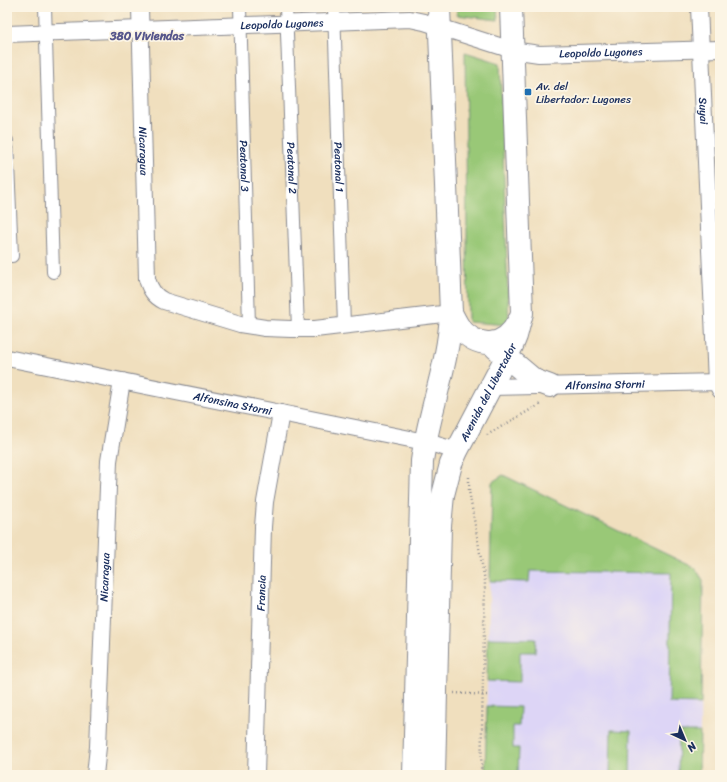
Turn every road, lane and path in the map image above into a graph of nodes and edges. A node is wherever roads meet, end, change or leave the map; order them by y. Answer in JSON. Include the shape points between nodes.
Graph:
{"nodes":[{"id":1,"x":45,"y":7,"type":"edge"},
{"id":2,"x":140,"y":7,"type":"edge"},
{"id":3,"x":240,"y":7,"type":"edge"},
{"id":4,"x":286,"y":7,"type":"edge"},
{"id":5,"x":510,"y":7,"type":"edge"},
{"id":6,"x":699,"y":7,"type":"edge"},
{"id":7,"x":335,"y":14,"type":"edge"},
{"id":8,"x":439,"y":17,"type":"edge"},
{"id":9,"x":286,"y":24,"type":"junction"},
{"id":10,"x":241,"y":26,"type":"junction"},
{"id":11,"x":140,"y":29,"type":"junction"},
{"id":12,"x":46,"y":33,"type":"junction"},
{"id":13,"x":7,"y":34,"type":"edge"},
{"id":14,"x":720,"y":49,"type":"edge"},
{"id":15,"x":512,"y":50,"type":"junction"},
{"id":16,"x":701,"y":50,"type":"junction"},
{"id":17,"x":7,"y":141,"type":"edge"},
{"id":18,"x":12,"y":256,"type":"dead end"},
{"id":19,"x":54,"y":272,"type":"dead end"},
{"id":20,"x":451,"y":313,"type":"junction"},
{"id":21,"x":522,"y":313,"type":"junction"},
{"id":22,"x":249,"y":325,"type":"junction"},
{"id":23,"x":344,"y":326,"type":"junction"},
{"id":24,"x":298,"y":329,"type":"junction"},
{"id":25,"x":486,"y":343,"type":"junction"},
{"id":26,"x":506,"y":356,"type":"junction"},
{"id":27,"x":7,"y":358,"type":"edge"},
{"id":28,"x":122,"y":381,"type":"junction"},
{"id":29,"x":719,"y":385,"type":"edge"},
{"id":30,"x":490,"y":387,"type":"junction"},
{"id":31,"x":546,"y":394,"type":"junction"},
{"id":32,"x":281,"y":413,"type":"junction"},
{"id":33,"x":483,"y":438,"type":"dead end"},
{"id":34,"x":424,"y":443,"type":"junction"},
{"id":35,"x":457,"y":451,"type":"junction"},
{"id":36,"x":469,"y":476,"type":"dead end"},
{"id":37,"x":453,"y":693,"type":"dead end"},
{"id":38,"x":483,"y":695,"type":"junction"},
{"id":39,"x":487,"y":695,"type":"dead end"},
{"id":40,"x":95,"y":775,"type":"edge"},
{"id":41,"x":256,"y":775,"type":"edge"},
{"id":42,"x":414,"y":775,"type":"edge"},
{"id":43,"x":434,"y":775,"type":"edge"},
{"id":44,"x":481,"y":775,"type":"edge"}],
"edges":[{"from":1,"to":12,"type":"street"},
{"from":2,"to":11,"type":"street","name":"Nicaragua"},
{"from":3,"to":10,"type":"street","name":"Peatonal 3"},
{"from":4,"to":9,"type":"street","name":"Peatonal 2"},
{"from":5,"to":15,"type":"main road","name":"Avenida del Libertador"},
{"from":6,"to":16,"type":"street","name":"Suyai"},
{"from":7,"to":8,"type":"street","name":"Leopoldo Lugones","via":[[424,22]]},
{"from":7,"to":9,"type":"street","name":"Leopoldo Lugones"},
{"from":7,"to":23,"type":"street","name":"Peatonal 1"},
{"from":8,"to":15,"type":"street","name":"Leopoldo Lugones"},
{"from":8,"to":20,"type":"main road"},
{"from":9,"to":10,"type":"street","name":"Leopoldo Lugones"},
{"from":9,"to":24,"type":"street","name":"Peatonal 2"},
{"from":10,"to":11,"type":"street","name":"Leopoldo Lugones"},
{"from":10,"to":22,"type":"street","name":"Peatonal 3"},
{"from":11,"to":12,"type":"street","name":"Leopoldo Lugones"},
{"from":11,"to":22,"type":"street","name":"Nicaragua","via":[[149,286],[153,293],[164,301]]},
{"from":12,"to":13,"type":"street","name":"Leopoldo Lugones"},
{"from":12,"to":19,"type":"street"},
{"from":14,"to":16,"type":"street","name":"Leopoldo Lugones"},
{"from":15,"to":16,"type":"street","name":"Leopoldo Lugones","via":[[548,55]]},
{"from":15,"to":21,"type":"main road","name":"Avenida del Libertador"},
{"from":16,"to":29,"type":"street","name":"Suyai"},
{"from":17,"to":18,"type":"street"},
{"from":20,"to":23,"type":"street"},
{"from":20,"to":25,"type":"main road","via":[[467,334],[477,341]]},
{"from":20,"to":34,"type":"main road","via":[[448,348]]},
{"from":21,"to":25,"type":"main road","via":[[515,328],[506,338]]},
{"from":21,"to":26,"type":"main road","name":"Avenida del Libertador","via":[[516,336]]},
{"from":22,"to":24,"type":"street"},
{"from":23,"to":24,"type":"street"},
{"from":25,"to":26,"type":"main road"},
{"from":26,"to":30,"type":"main road","name":"Avenida del Libertador"},
{"from":26,"to":31,"type":"main road"},
{"from":27,"to":28,"type":"street","name":"Alfonsina Storni"},
{"from":28,"to":32,"type":"street","name":"Alfonsina Storni"},
{"from":28,"to":40,"type":"street","name":"Nicaragua","via":[[109,461]]},
{"from":29,"to":31,"type":"street","name":"Alfonsina Storni"},
{"from":30,"to":31,"type":"street","name":"Alfonsina Storni"},
{"from":30,"to":35,"type":"main road","name":"Avenida del Libertador"},
{"from":31,"to":33,"type":"path"},
{"from":32,"to":34,"type":"street","name":"Alfonsina Storni"},
{"from":32,"to":41,"type":"street","name":"Francia","via":[[263,527]]},
{"from":34,"to":35,"type":"street","name":"Alfonsina Storni"},
{"from":34,"to":42,"type":"main road","via":[[420,481]]},
{"from":35,"to":43,"type":"main road","name":"Avenida del Libertador","via":[[443,495],[440,526]]},
{"from":36,"to":38,"type":"path","via":[[469,491],[485,574]]},
{"from":37,"to":38,"type":"path"},
{"from":38,"to":39,"type":"path"},
{"from":38,"to":44,"type":"path"}]}
